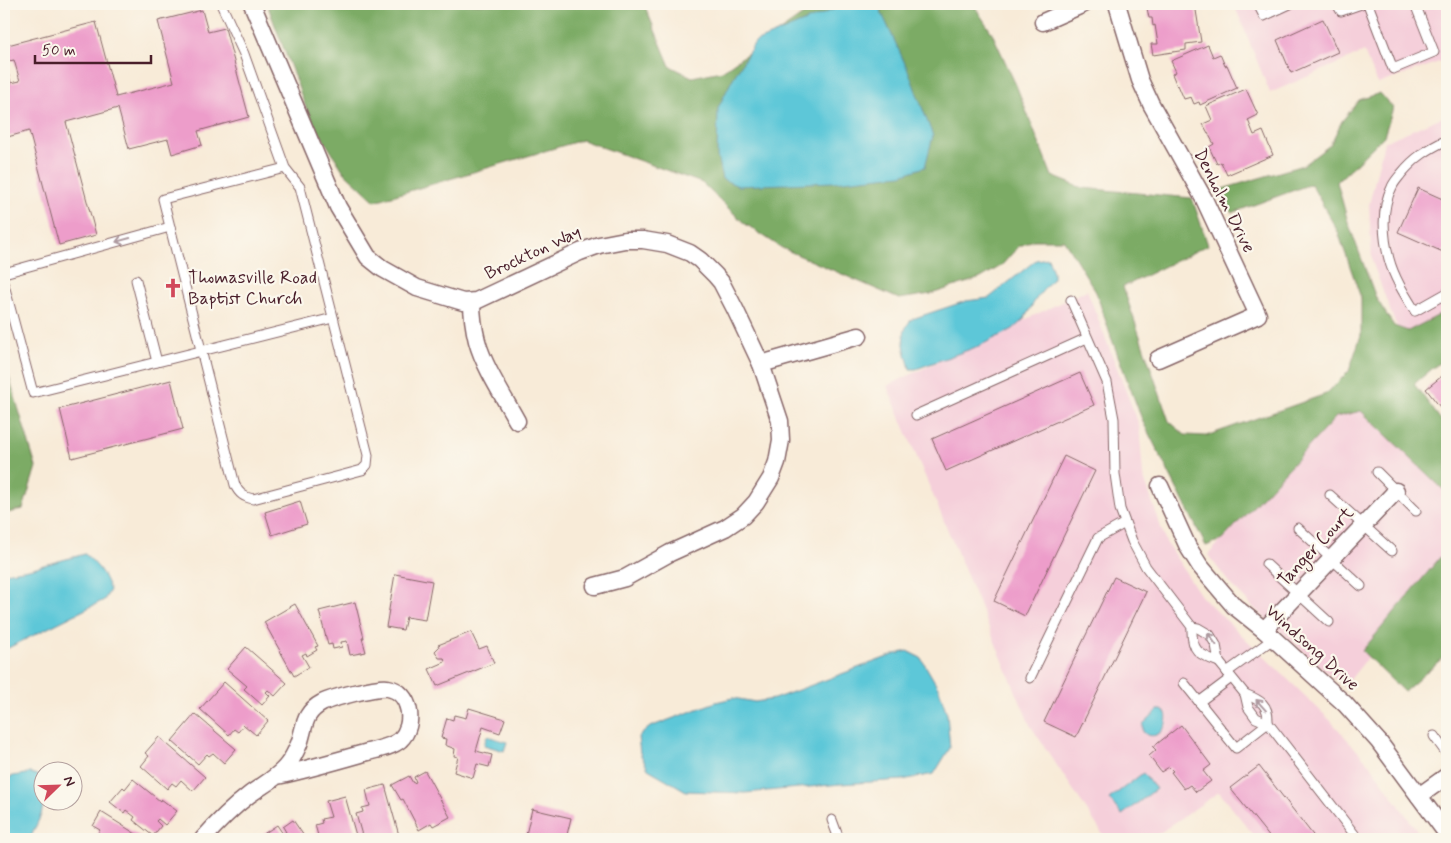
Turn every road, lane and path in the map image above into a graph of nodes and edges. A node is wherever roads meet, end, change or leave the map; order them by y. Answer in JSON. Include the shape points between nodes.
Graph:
{"nodes":[{"id":1,"x":221,"y":4,"type":"edge"},
{"id":2,"x":252,"y":4,"type":"edge"},
{"id":3,"x":1084,"y":4,"type":"edge"},
{"id":4,"x":1118,"y":4,"type":"edge"},
{"id":5,"x":1258,"y":4,"type":"edge"},
{"id":6,"x":1290,"y":4,"type":"edge"},
{"id":7,"x":1337,"y":4,"type":"edge"},
{"id":8,"x":1360,"y":4,"type":"edge"},
{"id":9,"x":1368,"y":4,"type":"edge"},
{"id":10,"x":1415,"y":4,"type":"edge"},
{"id":11,"x":1044,"y":22,"type":"dead end"},
{"id":12,"x":1447,"y":140,"type":"edge"},
{"id":13,"x":285,"y":168,"type":"junction"},
{"id":14,"x":170,"y":227,"type":"junction"},
{"id":15,"x":4,"y":273,"type":"edge"},
{"id":16,"x":136,"y":280,"type":"dead end"},
{"id":17,"x":4,"y":285,"type":"edge"},
{"id":18,"x":1447,"y":293,"type":"edge"},
{"id":19,"x":1071,"y":300,"type":"dead end"},
{"id":20,"x":472,"y":302,"type":"junction"},
{"id":21,"x":333,"y":318,"type":"junction"},
{"id":22,"x":859,"y":336,"type":"dead end"},
{"id":23,"x":1087,"y":338,"type":"junction"},
{"id":24,"x":201,"y":351,"type":"junction"},
{"id":25,"x":1158,"y":359,"type":"dead end"},
{"id":26,"x":157,"y":362,"type":"junction"},
{"id":27,"x":761,"y":364,"type":"junction"},
{"id":28,"x":916,"y":415,"type":"dead end"},
{"id":29,"x":517,"y":421,"type":"dead end"},
{"id":30,"x":1377,"y":472,"type":"dead end"},
{"id":31,"x":1160,"y":486,"type":"dead end"},
{"id":32,"x":1396,"y":491,"type":"junction"},
{"id":33,"x":1330,"y":496,"type":"dead end"},
{"id":34,"x":1416,"y":511,"type":"dead end"},
{"id":35,"x":1125,"y":524,"type":"junction"},
{"id":36,"x":1363,"y":525,"type":"junction"},
{"id":37,"x":1298,"y":528,"type":"dead end"},
{"id":38,"x":1392,"y":551,"type":"dead end"},
{"id":39,"x":1332,"y":559,"type":"junction"},
{"id":40,"x":1266,"y":564,"type":"dead end"},
{"id":41,"x":595,"y":586,"type":"dead end"},
{"id":42,"x":1361,"y":586,"type":"dead end"},
{"id":43,"x":1298,"y":594,"type":"junction"},
{"id":44,"x":1329,"y":622,"type":"dead end"},
{"id":45,"x":1192,"y":627,"type":"junction"},
{"id":46,"x":1269,"y":634,"type":"junction"},
{"id":47,"x":1219,"y":662,"type":"junction"},
{"id":48,"x":1229,"y":675,"type":"junction"},
{"id":49,"x":1030,"y":678,"type":"dead end"},
{"id":50,"x":1184,"y":683,"type":"dead end"},
{"id":51,"x":1245,"y":694,"type":"junction"},
{"id":52,"x":1199,"y":702,"type":"junction"},
{"id":53,"x":1268,"y":723,"type":"junction"},
{"id":54,"x":1434,"y":736,"type":"dead end"},
{"id":55,"x":1447,"y":754,"type":"edge"},
{"id":56,"x":277,"y":776,"type":"junction"},
{"id":57,"x":1447,"y":776,"type":"edge"},
{"id":58,"x":1419,"y":796,"type":"junction"},
{"id":59,"x":832,"y":820,"type":"dead end"},
{"id":60,"x":1447,"y":834,"type":"edge"},
{"id":61,"x":203,"y":839,"type":"edge"},
{"id":62,"x":839,"y":839,"type":"edge"},
{"id":63,"x":1358,"y":839,"type":"edge"}],
"edges":[{"from":1,"to":13,"type":"lane","via":[[244,54]]},
{"from":2,"to":20,"type":"street","name":"Brockton Way","via":[[338,207],[368,257],[383,270],[417,288]]},
{"from":3,"to":11,"type":"street"},
{"from":4,"to":25,"type":"street","name":"Denholm Drive","via":[[1140,80],[1204,199],[1258,316]]},
{"from":5,"to":6,"type":"lane","via":[[1264,16]]},
{"from":7,"to":8,"type":"lane","via":[[1340,11]]},
{"from":9,"to":10,"type":"lane","via":[[1392,69],[1434,52]]},
{"from":12,"to":18,"type":"lane","via":[[1412,161],[1392,186],[1386,203],[1384,231],[1389,260],[1415,311]]},
{"from":13,"to":14,"type":"lane","via":[[163,199]]},
{"from":13,"to":21,"type":"lane","via":[[300,187]]},
{"from":14,"to":15,"type":"lane","one_way":true},
{"from":14,"to":24,"type":"lane"},
{"from":16,"to":26,"type":"lane"},
{"from":17,"to":26,"type":"lane","via":[[33,393]]},
{"from":19,"to":23,"type":"lane"},
{"from":20,"to":27,"type":"street","name":"Brockton Way","via":[[599,244],[625,240],[667,244],[690,253],[715,275]]},
{"from":20,"to":29,"type":"street","via":[[477,342]]},
{"from":21,"to":24,"type":"lane"},
{"from":21,"to":24,"type":"lane","via":[[368,455],[367,465],[362,470],[253,499],[245,497],[235,485]]},
{"from":22,"to":27,"type":"street"},
{"from":23,"to":28,"type":"lane"},
{"from":23,"to":35,"type":"lane","via":[[1107,382],[1114,419],[1115,474]]},
{"from":24,"to":26,"type":"lane"},
{"from":27,"to":41,"type":"street","name":"Brockton Way","via":[[780,420],[781,440],[771,478],[756,502],[725,528],[625,578]]},
{"from":30,"to":32,"type":"lane"},
{"from":31,"to":46,"type":"street","name":"Windsong Drive","via":[[1200,566],[1234,606]]},
{"from":32,"to":34,"type":"lane"},
{"from":32,"to":36,"type":"street","name":"Tanger Court"},
{"from":33,"to":36,"type":"lane"},
{"from":35,"to":45,"type":"lane","via":[[1146,567]]},
{"from":35,"to":49,"type":"lane","via":[[1098,538]]},
{"from":36,"to":38,"type":"lane"},
{"from":36,"to":39,"type":"street","name":"Tanger Court"},
{"from":37,"to":39,"type":"lane"},
{"from":39,"to":42,"type":"lane"},
{"from":39,"to":43,"type":"street","name":"Tanger Court"},
{"from":40,"to":43,"type":"lane"},
{"from":43,"to":44,"type":"lane"},
{"from":43,"to":46,"type":"street","name":"Tanger Court"},
{"from":47,"to":45,"type":"lane","one_way":true,"via":[[1216,645],[1210,635]]},
{"from":45,"to":47,"type":"lane","via":[[1197,652]]},
{"from":46,"to":48,"type":"lane"},
{"from":46,"to":58,"type":"street","name":"Windsong Drive","via":[[1345,704],[1379,742]]},
{"from":47,"to":48,"type":"lane"},
{"from":48,"to":51,"type":"lane"},
{"from":48,"to":52,"type":"lane"},
{"from":50,"to":52,"type":"lane"},
{"from":51,"to":53,"type":"lane","via":[[1248,707],[1256,718]]},
{"from":53,"to":51,"type":"lane","one_way":true,"via":[[1264,706]]},
{"from":52,"to":53,"type":"lane","via":[[1236,748]]},
{"from":53,"to":63,"type":"lane"},
{"from":54,"to":55,"type":"lane"},
{"from":56,"to":56,"type":"street","via":[[383,748],[400,740],[410,719],[403,698],[388,688],[373,688],[322,702],[305,719],[298,745]]},
{"from":56,"to":61,"type":"street","via":[[219,820]]},
{"from":57,"to":58,"type":"street"},
{"from":58,"to":60,"type":"street","name":"Windsong Drive"},
{"from":59,"to":62,"type":"lane"}]}
